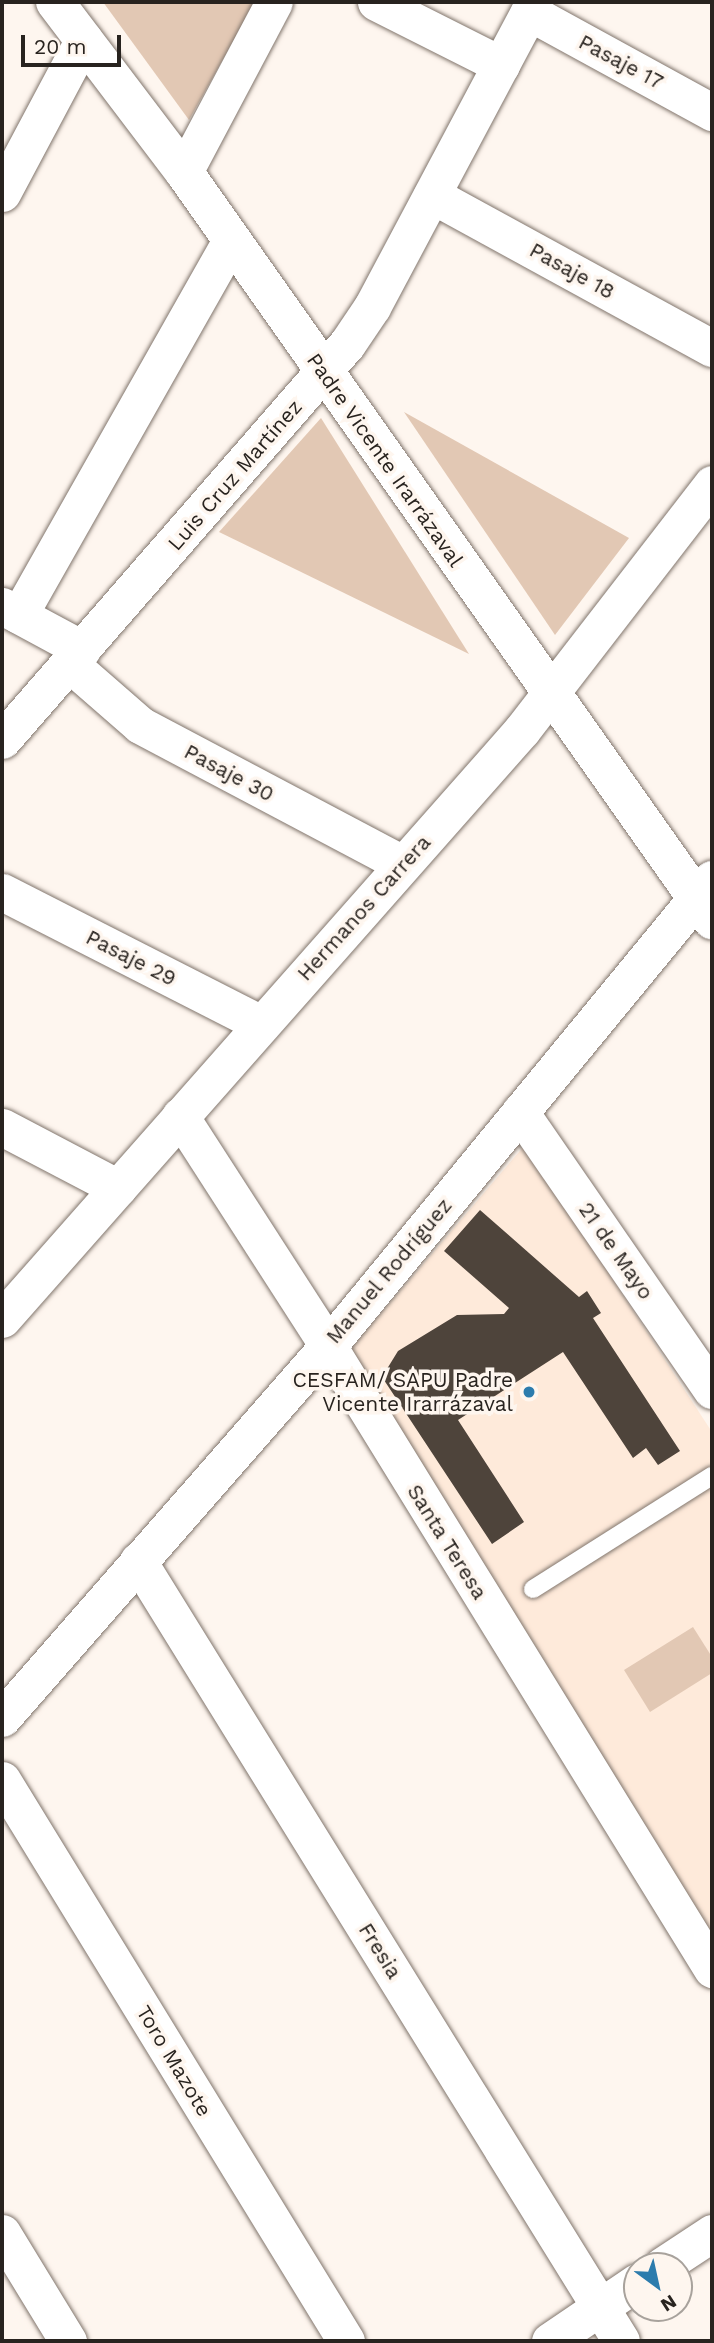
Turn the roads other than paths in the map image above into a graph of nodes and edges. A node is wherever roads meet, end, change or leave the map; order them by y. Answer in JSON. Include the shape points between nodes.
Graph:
{"nodes":[{"id":1,"x":54,"y":2,"type":"edge"},
{"id":2,"x":274,"y":2,"type":"edge"},
{"id":3,"x":376,"y":2,"type":"edge"},
{"id":4,"x":532,"y":7,"type":"edge"},
{"id":5,"x":84,"y":39,"type":"junction"},
{"id":6,"x":501,"y":65,"type":"junction"},
{"id":7,"x":712,"y":112,"type":"edge"},
{"id":8,"x":184,"y":172,"type":"junction"},
{"id":9,"x":2,"y":193,"type":"edge"},
{"id":10,"x":432,"y":195,"type":"junction"},
{"id":11,"x":231,"y":240,"type":"junction"},
{"id":12,"x":712,"y":348,"type":"edge"},
{"id":13,"x":324,"y":373,"type":"junction"},
{"id":14,"x":712,"y":484,"type":"edge"},
{"id":15,"x":10,"y":610,"type":"edge"},
{"id":16,"x":75,"y":656,"type":"junction"},
{"id":17,"x":552,"y":695,"type":"junction"},
{"id":18,"x":2,"y":740,"type":"edge"},
{"id":19,"x":402,"y":864,"type":"junction"},
{"id":20,"x":2,"y":892,"type":"edge"},
{"id":21,"x":707,"y":899,"type":"edge"},
{"id":22,"x":261,"y":1024,"type":"junction"},
{"id":23,"x":520,"y":1112,"type":"junction"},
{"id":24,"x":180,"y":1116,"type":"junction"},
{"id":25,"x":2,"y":1127,"type":"edge"},
{"id":26,"x":118,"y":1188,"type":"junction"},
{"id":27,"x":2,"y":1319,"type":"edge"},
{"id":28,"x":328,"y":1346,"type":"junction"},
{"id":29,"x":712,"y":1390,"type":"edge"},
{"id":30,"x":712,"y":1476,"type":"edge"},
{"id":31,"x":138,"y":1561,"type":"junction"},
{"id":32,"x":533,"y":1589,"type":"dead end"},
{"id":33,"x":2,"y":1718,"type":"edge"},
{"id":34,"x":2,"y":1780,"type":"edge"},
{"id":35,"x":712,"y":1969,"type":"edge"},
{"id":36,"x":2,"y":2233,"type":"edge"},
{"id":37,"x":712,"y":2233,"type":"edge"},
{"id":38,"x":683,"y":2252,"type":"edge"},
{"id":39,"x":623,"y":2292,"type":"edge"},
{"id":40,"x":600,"y":2307,"type":"junction"},
{"id":41,"x":68,"y":2341,"type":"edge"},
{"id":42,"x":345,"y":2341,"type":"edge"},
{"id":43,"x":550,"y":2341,"type":"edge"},
{"id":44,"x":621,"y":2341,"type":"edge"}],
"edges":[{"from":1,"to":5,"type":"street","name":"Padre Vicente Irarrázaval"},
{"from":2,"to":8,"type":"street"},
{"from":3,"to":6,"type":"street"},
{"from":4,"to":6,"type":"street","name":"Luis Cruz Martínez"},
{"from":4,"to":7,"type":"street","name":"Pasaje 17"},
{"from":5,"to":8,"type":"street","name":"Padre Vicente Irarrázaval"},
{"from":5,"to":9,"type":"street"},
{"from":6,"to":10,"type":"street","name":"Luis Cruz Martínez"},
{"from":8,"to":11,"type":"street","name":"Padre Vicente Irarrázaval"},
{"from":10,"to":12,"type":"street","name":"Pasaje 18"},
{"from":10,"to":13,"type":"street","name":"Luis Cruz Martínez","via":[[364,320]]},
{"from":11,"to":13,"type":"street","name":"Padre Vicente Irarrázaval"},
{"from":11,"to":15,"type":"street"},
{"from":13,"to":16,"type":"street","name":"Luis Cruz Martínez"},
{"from":13,"to":17,"type":"street","name":"Padre Vicente Irarrázaval"},
{"from":14,"to":17,"type":"street","name":"Hermanos Carrera"},
{"from":15,"to":16,"type":"street","name":"Pasaje 30"},
{"from":16,"to":18,"type":"street","name":"Luis Cruz Martínez"},
{"from":16,"to":19,"type":"street","name":"Pasaje 30","via":[[140,725]]},
{"from":17,"to":19,"type":"street","name":"Hermanos Carrera"},
{"from":17,"to":21,"type":"street","name":"Padre Vicente Irarrázaval"},
{"from":19,"to":22,"type":"street","name":"Hermanos Carrera"},
{"from":20,"to":22,"type":"street","name":"Pasaje 29"},
{"from":21,"to":23,"type":"street","name":"Manuel Rodríguez"},
{"from":22,"to":24,"type":"street","name":"Hermanos Carrera"},
{"from":23,"to":28,"type":"street","name":"Manuel Rodríguez"},
{"from":23,"to":29,"type":"street","name":"21 de Mayo"},
{"from":24,"to":26,"type":"street","name":"Hermanos Carrera"},
{"from":24,"to":28,"type":"street","name":"Santa Teresa"},
{"from":25,"to":26,"type":"street"},
{"from":26,"to":27,"type":"street","name":"Hermanos Carrera"},
{"from":28,"to":31,"type":"street","name":"Manuel Rodríguez"},
{"from":28,"to":35,"type":"street","name":"Santa Teresa"},
{"from":30,"to":32,"type":"lane"},
{"from":31,"to":33,"type":"street","name":"Manuel Rodríguez"},
{"from":31,"to":40,"type":"street","name":"Fresia"},
{"from":34,"to":42,"type":"street","name":"Toro Mazote"},
{"from":36,"to":41,"type":"street"},
{"from":37,"to":38,"type":"street"},
{"from":39,"to":40,"type":"street"},
{"from":40,"to":43,"type":"street"},
{"from":40,"to":44,"type":"street","name":"Fresia"}]}
